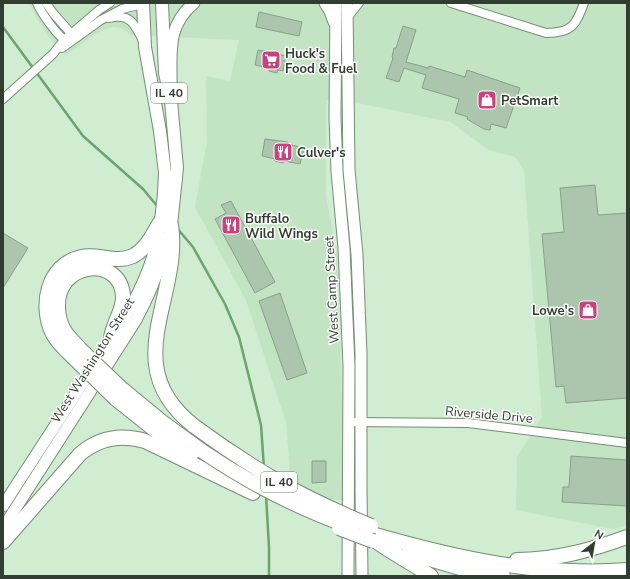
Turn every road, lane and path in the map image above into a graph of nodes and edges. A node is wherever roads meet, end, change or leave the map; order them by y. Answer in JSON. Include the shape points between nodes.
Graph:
{"nodes":[{"id":1,"x":37,"y":3,"type":"edge"},
{"id":2,"x":46,"y":3,"type":"edge"},
{"id":3,"x":106,"y":3,"type":"edge"},
{"id":4,"x":110,"y":3,"type":"edge"},
{"id":5,"x":145,"y":3,"type":"edge"},
{"id":6,"x":162,"y":3,"type":"edge"},
{"id":7,"x":194,"y":3,"type":"edge"},
{"id":8,"x":325,"y":3,"type":"edge"},
{"id":9,"x":336,"y":3,"type":"edge"},
{"id":10,"x":347,"y":3,"type":"edge"},
{"id":11,"x":359,"y":3,"type":"edge"},
{"id":12,"x":451,"y":3,"type":"edge"},
{"id":13,"x":584,"y":3,"type":"edge"},
{"id":14,"x":99,"y":10,"type":"junction"},
{"id":15,"x":347,"y":18,"type":"junction"},
{"id":16,"x":101,"y":20,"type":"junction"},
{"id":17,"x":336,"y":29,"type":"junction"},
{"id":18,"x":70,"y":39,"type":"junction"},
{"id":19,"x":145,"y":47,"type":"junction"},
{"id":20,"x":3,"y":99,"type":"edge"},
{"id":21,"x":171,"y":101,"type":"junction"},
{"id":22,"x":166,"y":223,"type":"junction"},
{"id":23,"x":152,"y":243,"type":"junction"},
{"id":24,"x":167,"y":259,"type":"junction"},
{"id":25,"x":110,"y":342,"type":"junction"},
{"id":26,"x":76,"y":353,"type":"junction"},
{"id":27,"x":349,"y":422,"type":"junction"},
{"id":28,"x":361,"y":422,"type":"junction"},
{"id":29,"x":627,"y":443,"type":"edge"},
{"id":30,"x":203,"y":461,"type":"junction"},
{"id":31,"x":3,"y":506,"type":"edge"},
{"id":32,"x":3,"y":528,"type":"edge"},
{"id":33,"x":373,"y":536,"type":"junction"},
{"id":34,"x":627,"y":537,"type":"edge"},
{"id":35,"x":3,"y":542,"type":"edge"},
{"id":36,"x":453,"y":555,"type":"junction"},
{"id":37,"x":627,"y":570,"type":"edge"},
{"id":38,"x":473,"y":573,"type":"junction"},
{"id":39,"x":348,"y":576,"type":"edge"},
{"id":40,"x":362,"y":576,"type":"edge"},
{"id":41,"x":431,"y":576,"type":"edge"},
{"id":42,"x":487,"y":576,"type":"edge"},
{"id":43,"x":503,"y":576,"type":"edge"}],
"edges":[{"from":1,"to":18,"type":"street","via":[[46,18]]},
{"from":2,"to":18,"type":"street"},
{"from":3,"to":14,"type":"street"},
{"from":4,"to":14,"type":"street"},
{"from":5,"to":16,"type":"street","via":[[122,9]]},
{"from":5,"to":19,"type":"main road","number":"IL 40"},
{"from":6,"to":21,"type":"main road","number":"IL 40","via":[[165,73]]},
{"from":7,"to":21,"type":"main road","via":[[178,21],[172,36]]},
{"from":8,"to":17,"type":"main road"},
{"from":9,"to":17,"type":"main road","name":"West Camp Street"},
{"from":10,"to":15,"type":"main road","name":"West Camp Street"},
{"from":11,"to":15,"type":"street"},
{"from":12,"to":13,"type":"street","via":[[546,33],[568,30],[579,18]]},
{"from":14,"to":18,"type":"street"},
{"from":15,"to":28,"type":"main road","name":"West Camp Street","via":[[349,170],[357,255]]},
{"from":16,"to":18,"type":"street"},
{"from":16,"to":19,"type":"street","via":[[115,17],[130,19]]},
{"from":17,"to":27,"type":"main road","name":"West Camp Street","via":[[337,171],[344,255]]},
{"from":18,"to":20,"type":"street"},
{"from":19,"to":22,"type":"main road","number":"IL 40","via":[[160,131],[165,173]]},
{"from":21,"to":22,"type":"main road","number":"IL 40","via":[[177,168]]},
{"from":22,"to":23,"type":"highway","number":"IL 40","via":[[152,237]]},
{"from":22,"to":24,"type":"highway","number":"IL 40","via":[[173,244]]},
{"from":23,"to":25,"type":"main road","name":"West Washington Street","via":[[152,260],[137,294]]},
{"from":23,"to":26,"type":"highway","number":"IL 40","via":[[127,258],[76,258],[66,264],[53,278],[46,300],[48,319],[56,338]]},
{"from":24,"to":32,"type":"main road","name":"West Washington Street","via":[[136,320]]},
{"from":24,"to":33,"type":"highway","number":"IL 40","bridge":true,"via":[[168,284],[155,344],[161,382],[167,395],[194,426],[239,458]]},
{"from":25,"to":26,"type":"highway","via":[[123,302],[121,287],[109,273],[96,268],[86,269],[65,281],[57,303],[62,327]]},
{"from":25,"to":31,"type":"main road","name":"West Washington Street"},
{"from":26,"to":30,"type":"highway","bridge":true,"via":[[119,394],[162,422]]},
{"from":27,"to":28,"type":"street","name":"Riverside Drive"},
{"from":27,"to":39,"type":"main road","name":"West Camp Street"},
{"from":28,"to":29,"type":"street","name":"Riverside Drive","via":[[468,423]]},
{"from":28,"to":40,"type":"main road","name":"West Camp Street"},
{"from":30,"to":33,"type":"highway","bridge":true,"via":[[243,477],[276,496],[318,515]]},
{"from":30,"to":33,"type":"highway","number":"IL 40","bridge":true,"via":[[271,503]]},
{"from":30,"to":35,"type":"highway","via":[[137,439],[122,437],[103,441],[80,454]]},
{"from":33,"to":36,"type":"highway","number":"IL 40"},
{"from":33,"to":38,"type":"highway","number":"IL 40"},
{"from":33,"to":41,"type":"highway","via":[[394,555]]},
{"from":34,"to":36,"type":"highway","via":[[586,551],[543,559],[495,560]]},
{"from":36,"to":37,"type":"highway","via":[[531,568],[571,571]]},
{"from":38,"to":42,"type":"highway"},
{"from":38,"to":43,"type":"highway"}]}
